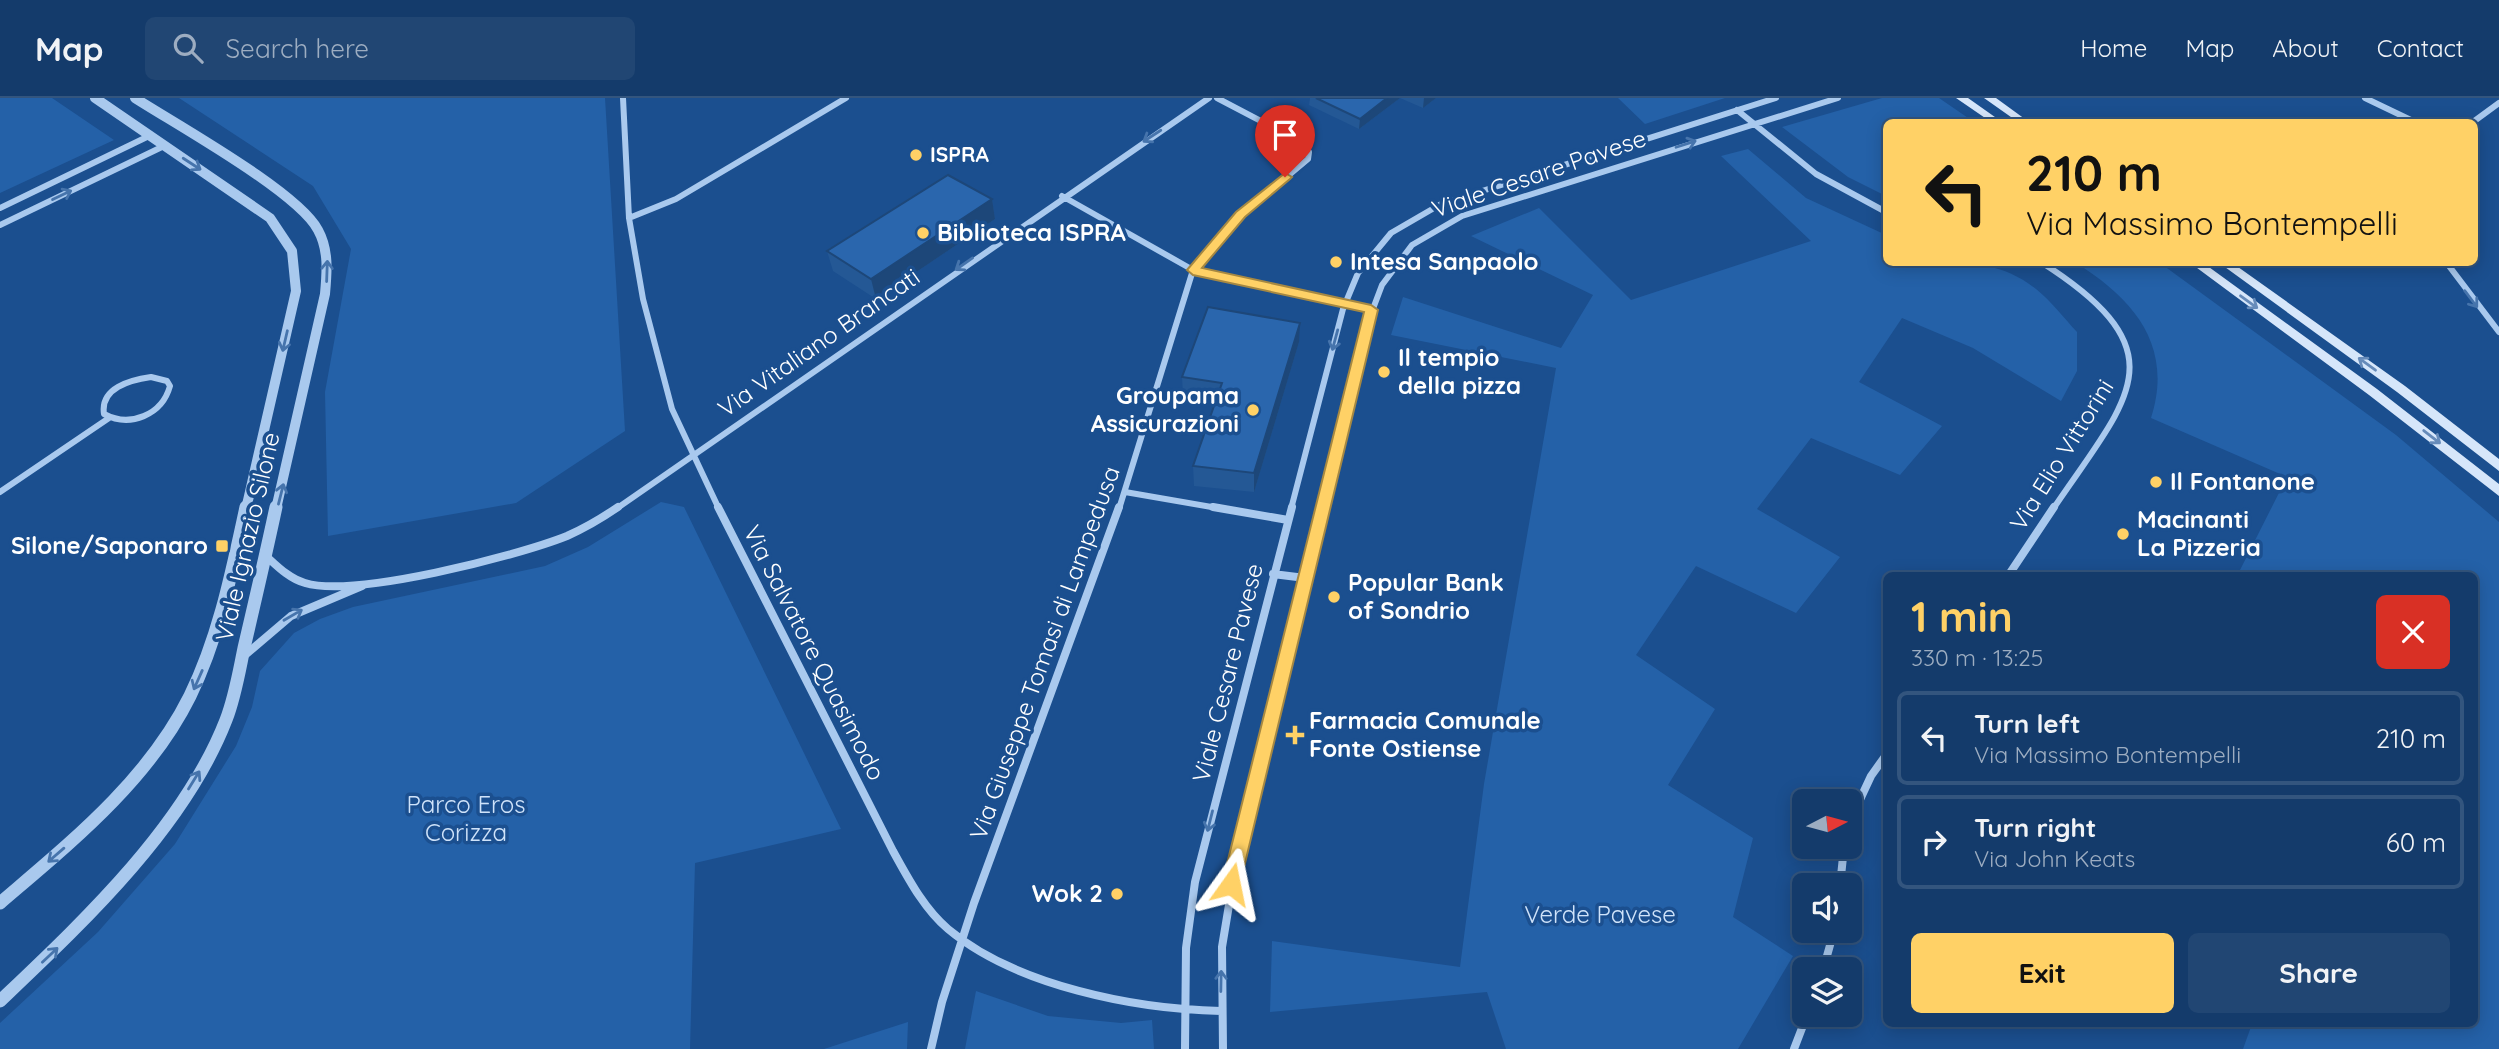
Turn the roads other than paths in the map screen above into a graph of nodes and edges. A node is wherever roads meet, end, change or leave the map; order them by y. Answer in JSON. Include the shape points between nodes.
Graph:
{"nodes":[{"id":1,"x":95,"y":98,"type":"edge"},
{"id":2,"x":135,"y":98,"type":"edge"},
{"id":3,"x":623,"y":98,"type":"edge"},
{"id":4,"x":846,"y":98,"type":"edge"},
{"id":5,"x":1209,"y":98,"type":"edge"},
{"id":6,"x":1217,"y":98,"type":"edge"},
{"id":7,"x":1776,"y":98,"type":"edge"},
{"id":8,"x":1838,"y":98,"type":"edge"},
{"id":9,"x":1961,"y":98,"type":"edge"},
{"id":10,"x":1989,"y":98,"type":"edge"},
{"id":11,"x":2365,"y":98,"type":"edge"},
{"id":12,"x":1825,"y":100,"type":"edge"},
{"id":13,"x":2499,"y":103,"type":"edge"},
{"id":14,"x":1737,"y":110,"type":"junction"},
{"id":15,"x":1992,"y":119,"type":"edge"},
{"id":16,"x":2020,"y":119,"type":"edge"},
{"id":17,"x":2409,"y":119,"type":"edge"},
{"id":18,"x":2477,"y":119,"type":"edge"},
{"id":19,"x":1753,"y":123,"type":"junction"},
{"id":20,"x":149,"y":136,"type":"junction"},
{"id":21,"x":164,"y":146,"type":"junction"},
{"id":22,"x":1062,"y":196,"type":"junction"},
{"id":23,"x":0,"y":208,"type":"edge"},
{"id":24,"x":1883,"y":210,"type":"edge"},
{"id":25,"x":629,"y":218,"type":"junction"},
{"id":26,"x":0,"y":225,"type":"edge"},
{"id":27,"x":2047,"y":266,"type":"edge"},
{"id":28,"x":2200,"y":266,"type":"edge"},
{"id":29,"x":2229,"y":266,"type":"edge"},
{"id":30,"x":2449,"y":266,"type":"edge"},
{"id":31,"x":1193,"y":270,"type":"junction"},
{"id":32,"x":1344,"y":304,"type":"junction"},
{"id":33,"x":1371,"y":310,"type":"junction"},
{"id":34,"x":2499,"y":332,"type":"edge"},
{"id":35,"x":109,"y":418,"type":"junction"},
{"id":36,"x":693,"y":454,"type":"junction"},
{"id":37,"x":2499,"y":466,"type":"edge"},
{"id":38,"x":2499,"y":491,"type":"edge"},
{"id":39,"x":0,"y":492,"type":"edge"},
{"id":40,"x":1125,"y":492,"type":"junction"},
{"id":41,"x":1288,"y":520,"type":"junction"},
{"id":42,"x":266,"y":555,"type":"junction"},
{"id":43,"x":2011,"y":572,"type":"edge"},
{"id":44,"x":1273,"y":574,"type":"junction"},
{"id":45,"x":1305,"y":578,"type":"junction"},
{"id":46,"x":371,"y":582,"type":"junction"},
{"id":47,"x":241,"y":659,"type":"junction"},
{"id":48,"x":1883,"y":759,"type":"edge"},
{"id":49,"x":1862,"y":795,"type":"edge"},
{"id":50,"x":0,"y":903,"type":"edge"},
{"id":51,"x":962,"y":940,"type":"junction"},
{"id":52,"x":0,"y":1001,"type":"edge"},
{"id":53,"x":1184,"y":1011,"type":"junction"},
{"id":54,"x":1221,"y":1011,"type":"junction"},
{"id":55,"x":1802,"y":1027,"type":"edge"},
{"id":56,"x":931,"y":1049,"type":"edge"},
{"id":57,"x":1185,"y":1049,"type":"edge"},
{"id":58,"x":1223,"y":1049,"type":"edge"},
{"id":59,"x":1794,"y":1049,"type":"edge"}],
"edges":[{"from":1,"to":20,"type":"street","name":"Viale Ignazio Silone"},
{"from":42,"to":2,"type":"street","name":"Viale Ignazio Silone","one_way":true,"via":[[325,294],[326,246],[317,225],[295,203]]},
{"from":3,"to":25,"type":"street","name":"Via Salvatore Quasimodo"},
{"from":4,"to":25,"type":"street","via":[[676,199]]},
{"from":5,"to":22,"type":"street","name":"Via Vitaliano Brancati","one_way":true},
{"from":6,"to":31,"type":"street","via":[[1303,143],[1309,156],[1241,215]]},
{"from":7,"to":14,"type":"street","name":"Viale Cesare Pavese"},
{"from":8,"to":12,"type":"street","name":"Viale Cesare Pavese"},
{"from":9,"to":15,"type":"main road"},
{"from":10,"to":16,"type":"main road"},
{"from":11,"to":17,"type":"street"},
{"from":12,"to":19,"type":"street","name":"Viale Cesare Pavese"},
{"from":13,"to":18,"type":"street"},
{"from":14,"to":19,"type":"street"},
{"from":14,"to":32,"type":"street","name":"Viale Cesare Pavese","via":[[1432,208],[1399,227],[1369,254]]},
{"from":19,"to":24,"type":"street","via":[[1829,182]]},
{"from":33,"to":19,"type":"street","name":"Viale Cesare Pavese","one_way":true,"via":[[1395,261],[1446,222]]},
{"from":20,"to":21,"type":"street","name":"Viale Ignazio Silone"},
{"from":20,"to":23,"type":"street"},
{"from":26,"to":21,"type":"street","one_way":true},
{"from":21,"to":50,"type":"street","name":"Viale Ignazio Silone","one_way":true,"via":[[276,223],[295,260],[295,299],[214,637],[192,694],[126,787]]},
{"from":22,"to":31,"type":"street"},
{"from":22,"to":36,"type":"street","name":"Via Vitaliano Brancati","one_way":true},
{"from":25,"to":36,"type":"street","name":"Via Salvatore Quasimodo","via":[[657,358],[672,409]]},
{"from":27,"to":43,"type":"street","name":"Via Elio Vittorini","via":[[2081,288],[2106,313],[2123,340],[2131,374],[2117,413]]},
{"from":28,"to":38,"type":"main road","one_way":true,"via":[[2374,392]]},
{"from":37,"to":29,"type":"main road","one_way":true,"via":[[2401,389]]},
{"from":30,"to":34,"type":"street","one_way":true},
{"from":31,"to":32,"type":"street"},
{"from":31,"to":40,"type":"street","name":"Via Giuseppe Tomasi di Lampedusa"},
{"from":32,"to":33,"type":"street"},
{"from":32,"to":41,"type":"street","name":"Viale Cesare Pavese","one_way":true},
{"from":33,"to":45,"type":"street","name":"Viale Cesare Pavese"},
{"from":35,"to":35,"type":"street","via":[[128,420],[150,412],[166,400],[170,386],[151,377],[129,382],[104,401],[104,414]]},
{"from":35,"to":39,"type":"street"},
{"from":36,"to":46,"type":"street","name":"Via Vitaliano Brancati","via":[[598,519],[558,540]]},
{"from":36,"to":51,"type":"street","name":"Via Salvatore Quasimodo","via":[[893,851],[932,912]]},
{"from":40,"to":41,"type":"street"},
{"from":40,"to":51,"type":"street","name":"Via Giuseppe Tomasi di Lampedusa"},
{"from":41,"to":44,"type":"street","name":"Viale Cesare Pavese"},
{"from":42,"to":46,"type":"street","via":[[292,578],[310,585]]},
{"from":42,"to":47,"type":"street","name":"Viale Ignazio Silone"},
{"from":44,"to":45,"type":"street"},
{"from":44,"to":53,"type":"street","name":"Viale Cesare Pavese","one_way":true,"via":[[1195,882]]},
{"from":54,"to":45,"type":"street","name":"Viale Cesare Pavese","one_way":true,"via":[[1222,947],[1231,884]]},
{"from":47,"to":46,"type":"street","one_way":true,"via":[[291,616]]},
{"from":52,"to":47,"type":"street","name":"Viale Ignazio Silone","one_way":true,"via":[[104,900],[163,827],[221,732]]},
{"from":48,"to":49,"type":"street"},
{"from":51,"to":53,"type":"street","name":"Via Salvatore Quasimodo","via":[[1053,981]]},
{"from":51,"to":56,"type":"street","name":"Via Giuseppe Tomasi di Lampedusa"},
{"from":53,"to":54,"type":"street","name":"Via Salvatore Quasimodo"},
{"from":53,"to":57,"type":"street","name":"Viale Cesare Pavese"},
{"from":54,"to":58,"type":"street","name":"Viale Cesare Pavese"},
{"from":55,"to":59,"type":"street"}]}
